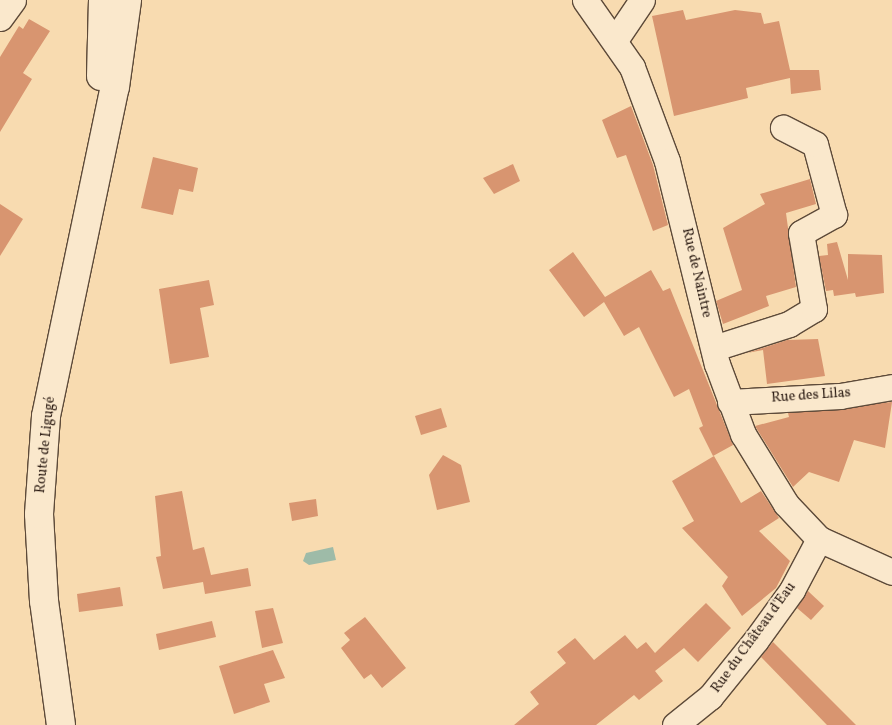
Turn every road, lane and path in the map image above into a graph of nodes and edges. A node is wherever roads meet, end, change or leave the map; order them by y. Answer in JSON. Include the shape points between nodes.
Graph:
{"nodes":[{"id":1,"x":13,"y":0,"type":"edge"},
{"id":2,"x":103,"y":0,"type":"edge"},
{"id":3,"x":127,"y":0,"type":"edge"},
{"id":4,"x":585,"y":0,"type":"edge"},
{"id":5,"x":642,"y":0,"type":"edge"},
{"id":6,"x":0,"y":18,"type":"edge"},
{"id":7,"x":616,"y":40,"type":"junction"},
{"id":8,"x":783,"y":128,"type":"dead end"},
{"id":9,"x":101,"y":138,"type":"junction"},
{"id":10,"x":714,"y":348,"type":"junction"},
{"id":11,"x":892,"y":387,"type":"edge"},
{"id":12,"x":730,"y":402,"type":"junction"},
{"id":13,"x":819,"y":539,"type":"junction"},
{"id":14,"x":892,"y":572,"type":"edge"},
{"id":15,"x":61,"y":725,"type":"edge"},
{"id":16,"x":675,"y":725,"type":"edge"}],
"edges":[{"from":1,"to":6,"type":"street"},
{"from":2,"to":9,"type":"street","name":"Route de Ligugé"},
{"from":3,"to":9,"type":"street","name":"Route de Ligugé","via":[[115,87]]},
{"from":4,"to":7,"type":"street","name":"Rue de Naintre"},
{"from":5,"to":7,"type":"street"},
{"from":7,"to":10,"type":"street","name":"Rue de Naintre","via":[[632,67],[667,161]]},
{"from":8,"to":10,"type":"street","via":[[815,144],[834,214],[802,233],[814,308],[790,324]]},
{"from":9,"to":15,"type":"street","name":"Route de Ligugé","via":[[46,416],[40,504],[44,601]]},
{"from":10,"to":12,"type":"street","name":"Rue de Naintre"},
{"from":11,"to":12,"type":"street","name":"Rue des Lilas","via":[[840,396]]},
{"from":12,"to":13,"type":"street","name":"Rue de Naintre","via":[[743,434],[786,504]]},
{"from":13,"to":14,"type":"street"},
{"from":13,"to":16,"type":"street","name":"Rue du Château d'Eau","via":[[792,590],[756,640],[710,697]]}]}
